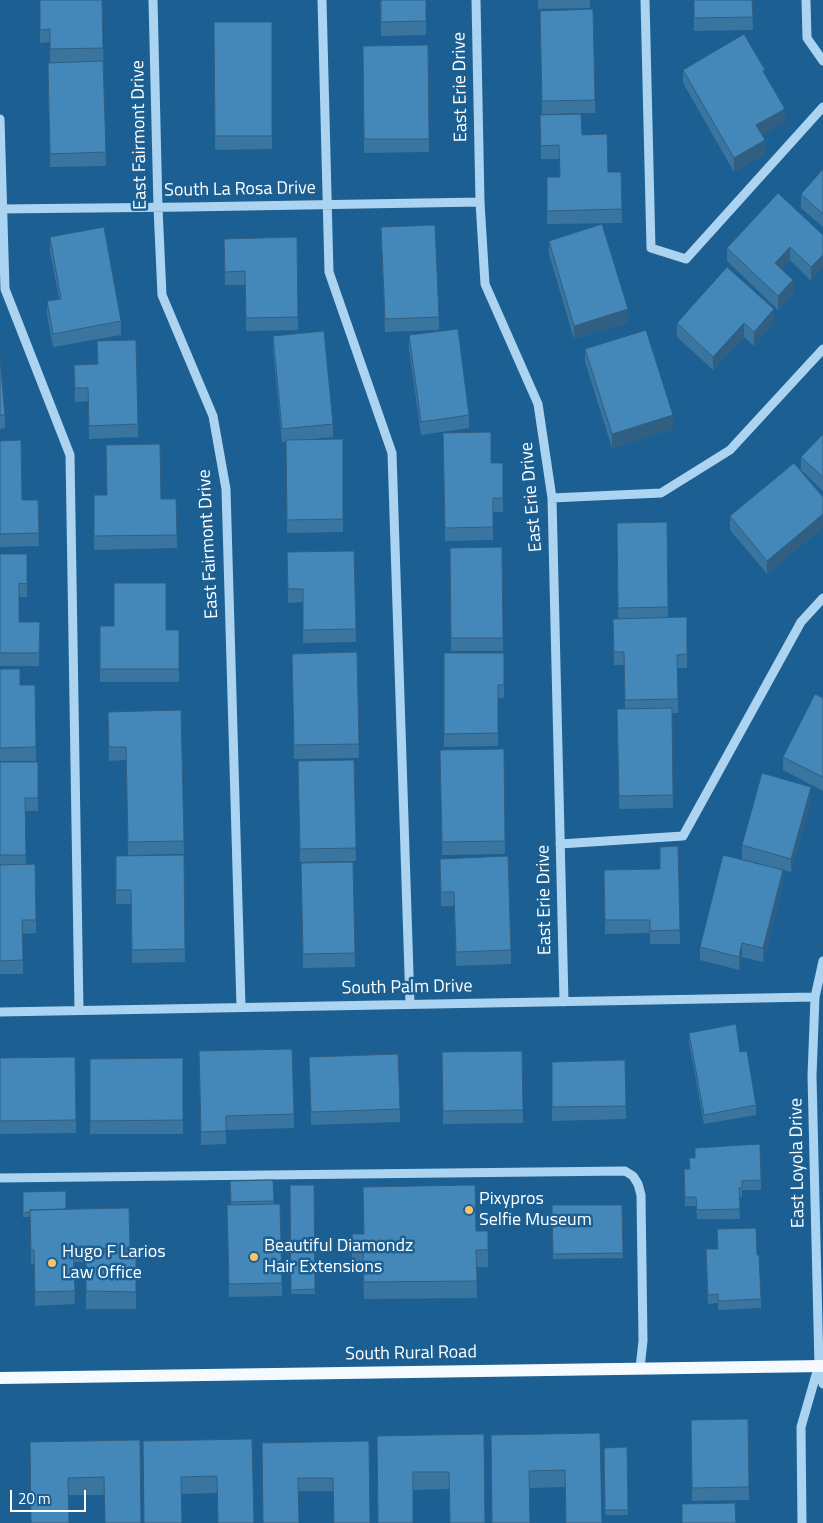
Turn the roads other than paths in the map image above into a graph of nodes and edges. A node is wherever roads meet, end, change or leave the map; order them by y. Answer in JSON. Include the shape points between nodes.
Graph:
{"nodes":[{"id":1,"x":153,"y":0,"type":"edge"},
{"id":2,"x":322,"y":0,"type":"edge"},
{"id":3,"x":476,"y":0,"type":"edge"},
{"id":4,"x":645,"y":0,"type":"edge"},
{"id":5,"x":806,"y":0,"type":"edge"},
{"id":6,"x":823,"y":61,"type":"edge"},
{"id":7,"x":823,"y":107,"type":"edge"},
{"id":8,"x":0,"y":119,"type":"edge"},
{"id":9,"x":480,"y":202,"type":"junction"},
{"id":10,"x":327,"y":204,"type":"junction"},
{"id":11,"x":158,"y":208,"type":"junction"},
{"id":12,"x":1,"y":209,"type":"edge"},
{"id":13,"x":823,"y":349,"type":"edge"},
{"id":14,"x":552,"y":498,"type":"junction"},
{"id":15,"x":823,"y":598,"type":"edge"},
{"id":16,"x":560,"y":844,"type":"junction"},
{"id":17,"x":823,"y":961,"type":"edge"},
{"id":18,"x":815,"y":997,"type":"junction"},
{"id":19,"x":564,"y":1002,"type":"junction"},
{"id":20,"x":410,"y":1004,"type":"junction"},
{"id":21,"x":241,"y":1007,"type":"junction"},
{"id":22,"x":79,"y":1010,"type":"junction"},
{"id":23,"x":0,"y":1012,"type":"edge"},
{"id":24,"x":0,"y":1178,"type":"edge"},
{"id":25,"x":821,"y":1366,"type":"edge"},
{"id":26,"x":640,"y":1368,"type":"junction"},
{"id":27,"x":0,"y":1378,"type":"edge"},
{"id":28,"x":823,"y":1384,"type":"edge"},
{"id":29,"x":802,"y":1523,"type":"edge"}],
"edges":[{"from":1,"to":11,"type":"street","name":"East Fairmont Drive"},
{"from":2,"to":10,"type":"street"},
{"from":3,"to":9,"type":"street","name":"East Erie Drive"},
{"from":4,"to":7,"type":"street","via":[[652,248],[686,259]]},
{"from":5,"to":6,"type":"street","via":[[807,38]]},
{"from":8,"to":12,"type":"street"},
{"from":9,"to":10,"type":"street","name":"South La Rosa Drive"},
{"from":9,"to":14,"type":"street","name":"East Erie Drive","via":[[485,284],[538,404]]},
{"from":10,"to":11,"type":"street","name":"South La Rosa Drive"},
{"from":10,"to":20,"type":"street","via":[[328,272],[392,453]]},
{"from":11,"to":12,"type":"street","name":"South La Rosa Drive"},
{"from":11,"to":21,"type":"street","name":"East Fairmont Drive","via":[[162,296],[213,416],[226,488]]},
{"from":12,"to":22,"type":"street","via":[[5,289],[70,455]]},
{"from":13,"to":14,"type":"street","via":[[730,450],[661,493]]},
{"from":14,"to":16,"type":"street","name":"East Erie Drive"},
{"from":15,"to":16,"type":"street","via":[[801,622],[683,836]]},
{"from":16,"to":19,"type":"street","name":"East Erie Drive"},
{"from":17,"to":18,"type":"street","name":"East Loyola Drive"},
{"from":18,"to":19,"type":"street","name":"South Palm Drive"},
{"from":18,"to":25,"type":"street","name":"East Loyola Drive","via":[[812,1076]]},
{"from":19,"to":20,"type":"street","name":"South Palm Drive"},
{"from":20,"to":21,"type":"street","name":"South Palm Drive"},
{"from":21,"to":22,"type":"street","name":"South Palm Drive"},
{"from":22,"to":23,"type":"street","name":"South Palm Drive"},
{"from":24,"to":26,"type":"street","via":[[625,1171],[633,1176],[641,1195],[643,1340]]},
{"from":25,"to":26,"type":"main road","name":"South Rural Road"},
{"from":25,"to":28,"type":"street","name":"East Loyola Drive"},
{"from":25,"to":29,"type":"street","name":"East Loyola Drive","via":[[802,1427]]},
{"from":26,"to":27,"type":"main road","name":"South Rural Road"}]}
